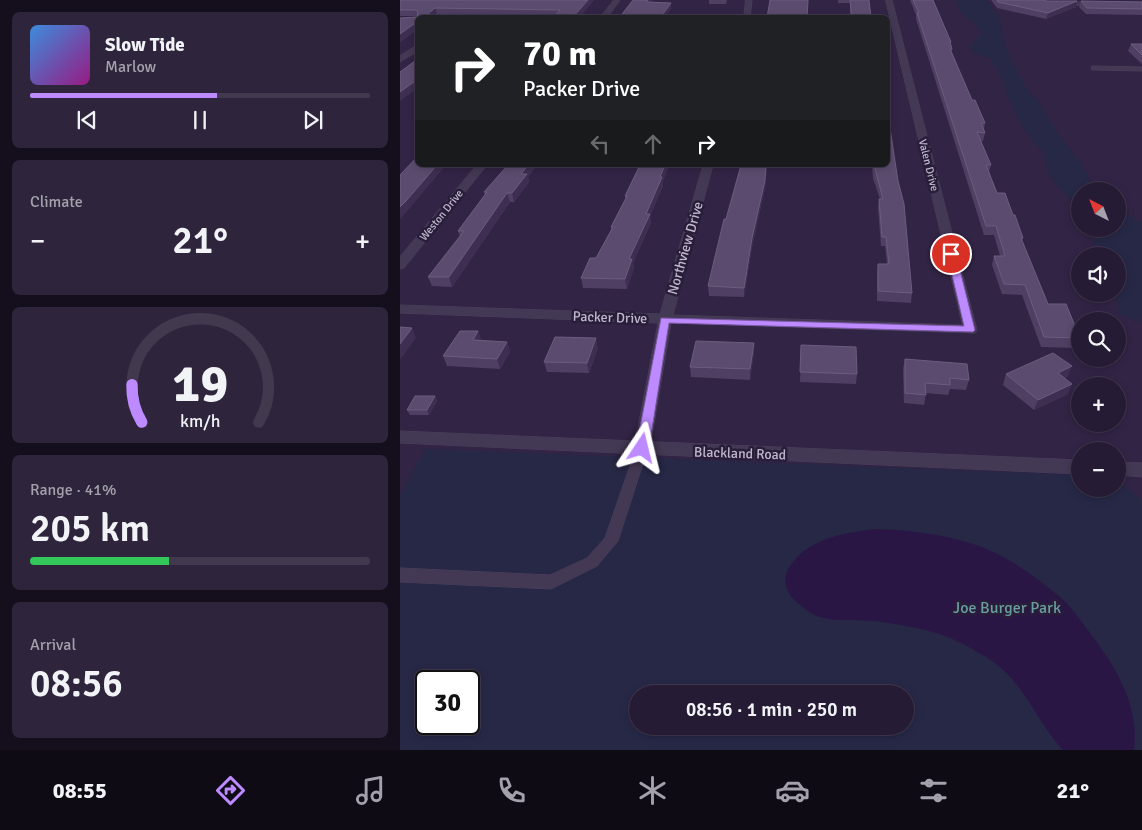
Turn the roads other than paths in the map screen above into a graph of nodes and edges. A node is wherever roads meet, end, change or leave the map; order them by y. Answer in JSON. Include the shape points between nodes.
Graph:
{"nodes":[{"id":1,"x":617,"y":0,"type":"edge"},
{"id":2,"x":750,"y":0,"type":"edge"},
{"id":3,"x":889,"y":0,"type":"edge"},
{"id":4,"x":1044,"y":3,"type":"edge"},
{"id":5,"x":1142,"y":4,"type":"edge"},
{"id":6,"x":605,"y":15,"type":"edge"},
{"id":7,"x":748,"y":15,"type":"edge"},
{"id":8,"x":892,"y":28,"type":"edge"},
{"id":9,"x":415,"y":49,"type":"edge"},
{"id":10,"x":400,"y":60,"type":"edge"},
{"id":11,"x":1095,"y":68,"type":"dead end"},
{"id":12,"x":1142,"y":69,"type":"edge"},
{"id":13,"x":480,"y":167,"type":"edge"},
{"id":14,"x":707,"y":167,"type":"edge"},
{"id":15,"x":400,"y":265,"type":"edge"},
{"id":16,"x":400,"y":309,"type":"edge"},
{"id":17,"x":665,"y":320,"type":"junction"},
{"id":18,"x":970,"y":330,"type":"joint"},
{"id":19,"x":400,"y":438,"type":"edge"},
{"id":20,"x":642,"y":448,"type":"junction"},
{"id":21,"x":1071,"y":467,"type":"edge"},
{"id":22,"x":1126,"y":470,"type":"edge"},
{"id":23,"x":1141,"y":472,"type":"edge"},
{"id":24,"x":400,"y":575,"type":"edge"}],
"edges":[{"from":1,"to":6,"type":"street"},
{"from":2,"to":7,"type":"street"},
{"from":3,"to":8,"type":"street","name":"Valen Drive"},
{"from":4,"to":5,"type":"street"},
{"from":8,"to":18,"type":"street","name":"Valen Drive"},
{"from":9,"to":10,"type":"street"},
{"from":11,"to":12,"type":"street"},
{"from":13,"to":15,"type":"street","name":"Weston Drive"},
{"from":14,"to":17,"type":"street","name":"Northview Drive"},
{"from":16,"to":17,"type":"street","name":"Packer Drive"},
{"from":17,"to":18,"type":"street","name":"Packer Drive"},
{"from":17,"to":20,"type":"street","name":"Northview Drive"},
{"from":19,"to":20,"type":"street","name":"Blackland Road"},
{"from":20,"to":21,"type":"street","name":"Blackland Road"},
{"from":20,"to":24,"type":"lane","via":[[611,541],[592,562],[551,582]]},
{"from":22,"to":23,"type":"street"}]}
